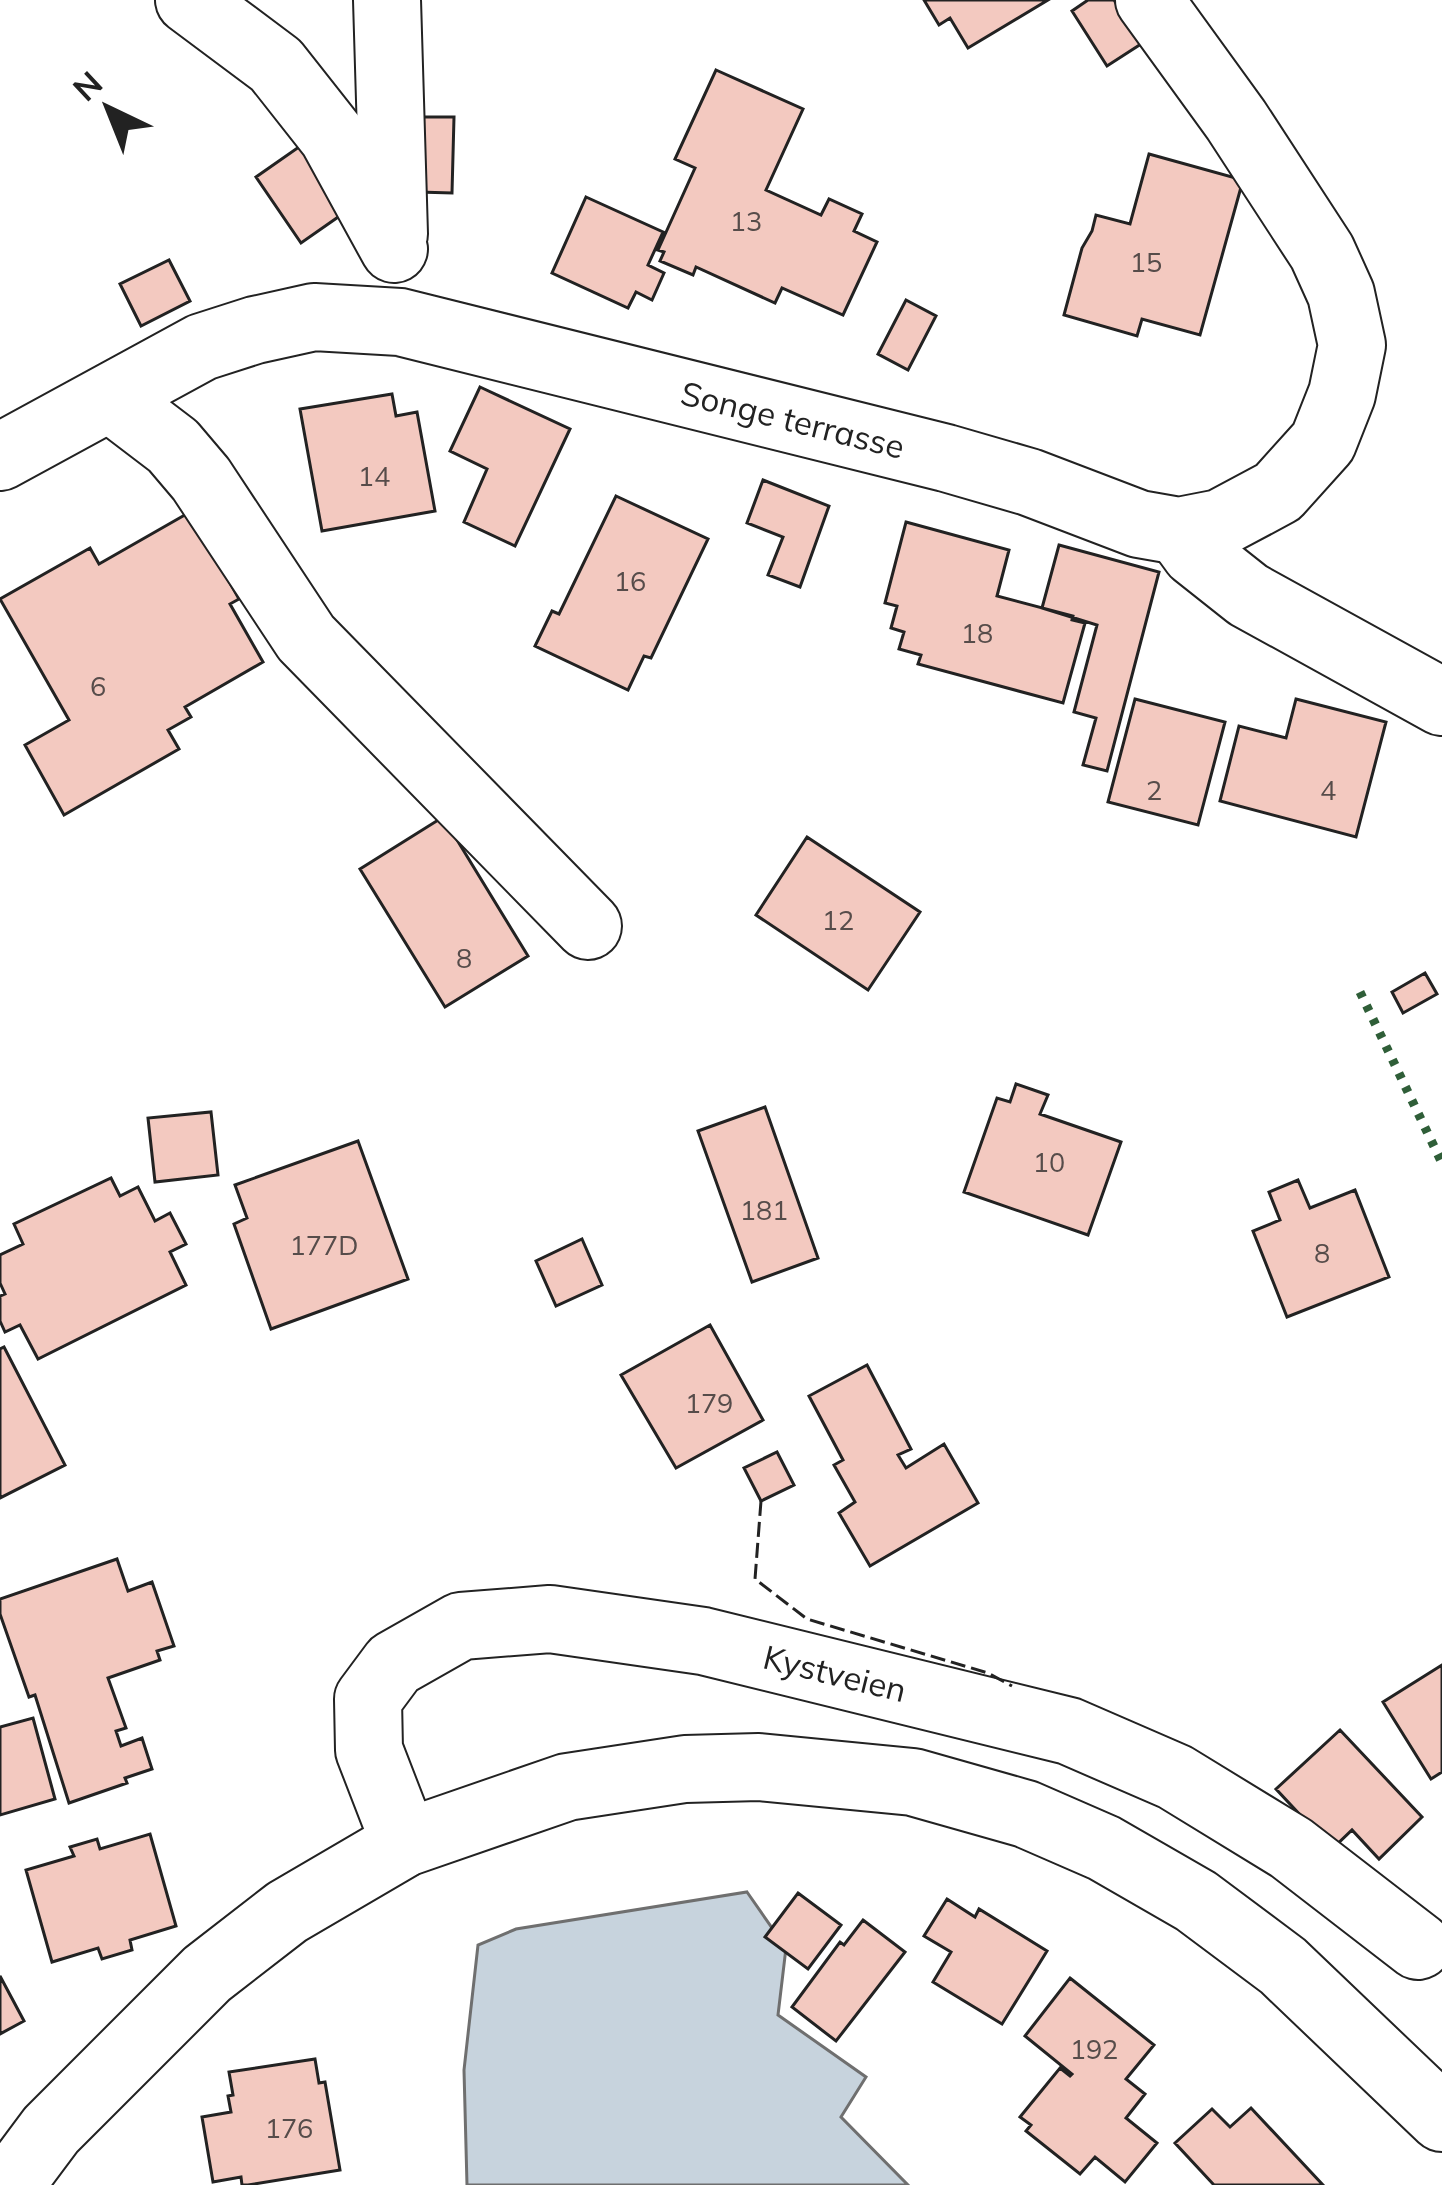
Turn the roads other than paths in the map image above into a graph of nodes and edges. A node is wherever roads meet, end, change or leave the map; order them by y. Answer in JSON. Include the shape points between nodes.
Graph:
{"nodes":[{"id":1,"x":189,"y":0,"type":"edge"},
{"id":2,"x":387,"y":0,"type":"edge"},
{"id":3,"x":1149,"y":0,"type":"edge"},
{"id":4,"x":394,"y":249,"type":"junction"},
{"id":5,"x":400,"y":322,"type":"junction"},
{"id":6,"x":110,"y":398,"type":"junction"},
{"id":7,"x":0,"y":457,"type":"edge"},
{"id":8,"x":1179,"y":531,"type":"junction"},
{"id":9,"x":1442,"y":702,"type":"edge"},
{"id":10,"x":588,"y":926,"type":"dead end"},
{"id":11,"x":405,"y":1843,"type":"junction"},
{"id":12,"x":1418,"y":1946,"type":"dead end"},
{"id":13,"x":1442,"y":2118,"type":"edge"},
{"id":14,"x":10,"y":2185,"type":"edge"}],
"edges":[{"from":1,"to":4,"type":"street","via":[[276,65],[332,136]]},
{"from":2,"to":4,"type":"street"},
{"from":3,"to":8,"type":"street","name":"Songe terrasse","via":[[1322,252],[1352,345],[1323,442],[1278,492],[1220,524]]},
{"from":4,"to":5,"type":"street"},
{"from":5,"to":6,"type":"street","name":"Songe terrasse","via":[[314,316],[255,330],[202,347]]},
{"from":5,"to":8,"type":"street","name":"Songe terrasse","via":[[946,458]]},
{"from":6,"to":7,"type":"street","name":"Songe terrasse"},
{"from":6,"to":10,"type":"street","via":[[173,446],[201,479],[305,638]]},
{"from":8,"to":9,"type":"street","via":[[1248,595]]},
{"from":11,"to":12,"type":"street","name":"Kystveien","via":[[369,1750],[368,1699],[394,1664],[461,1626],[550,1619],[703,1641],[1069,1731],[1175,1777],[1291,1848]]},
{"from":11,"to":13,"type":"street","via":[[567,1787],[686,1769],[759,1767],[913,1782],[1026,1814],[1196,1901],[1282,1966]]},
{"from":11,"to":14,"type":"street","via":[[287,1912],[207,1974],[51,2130]]}]}
